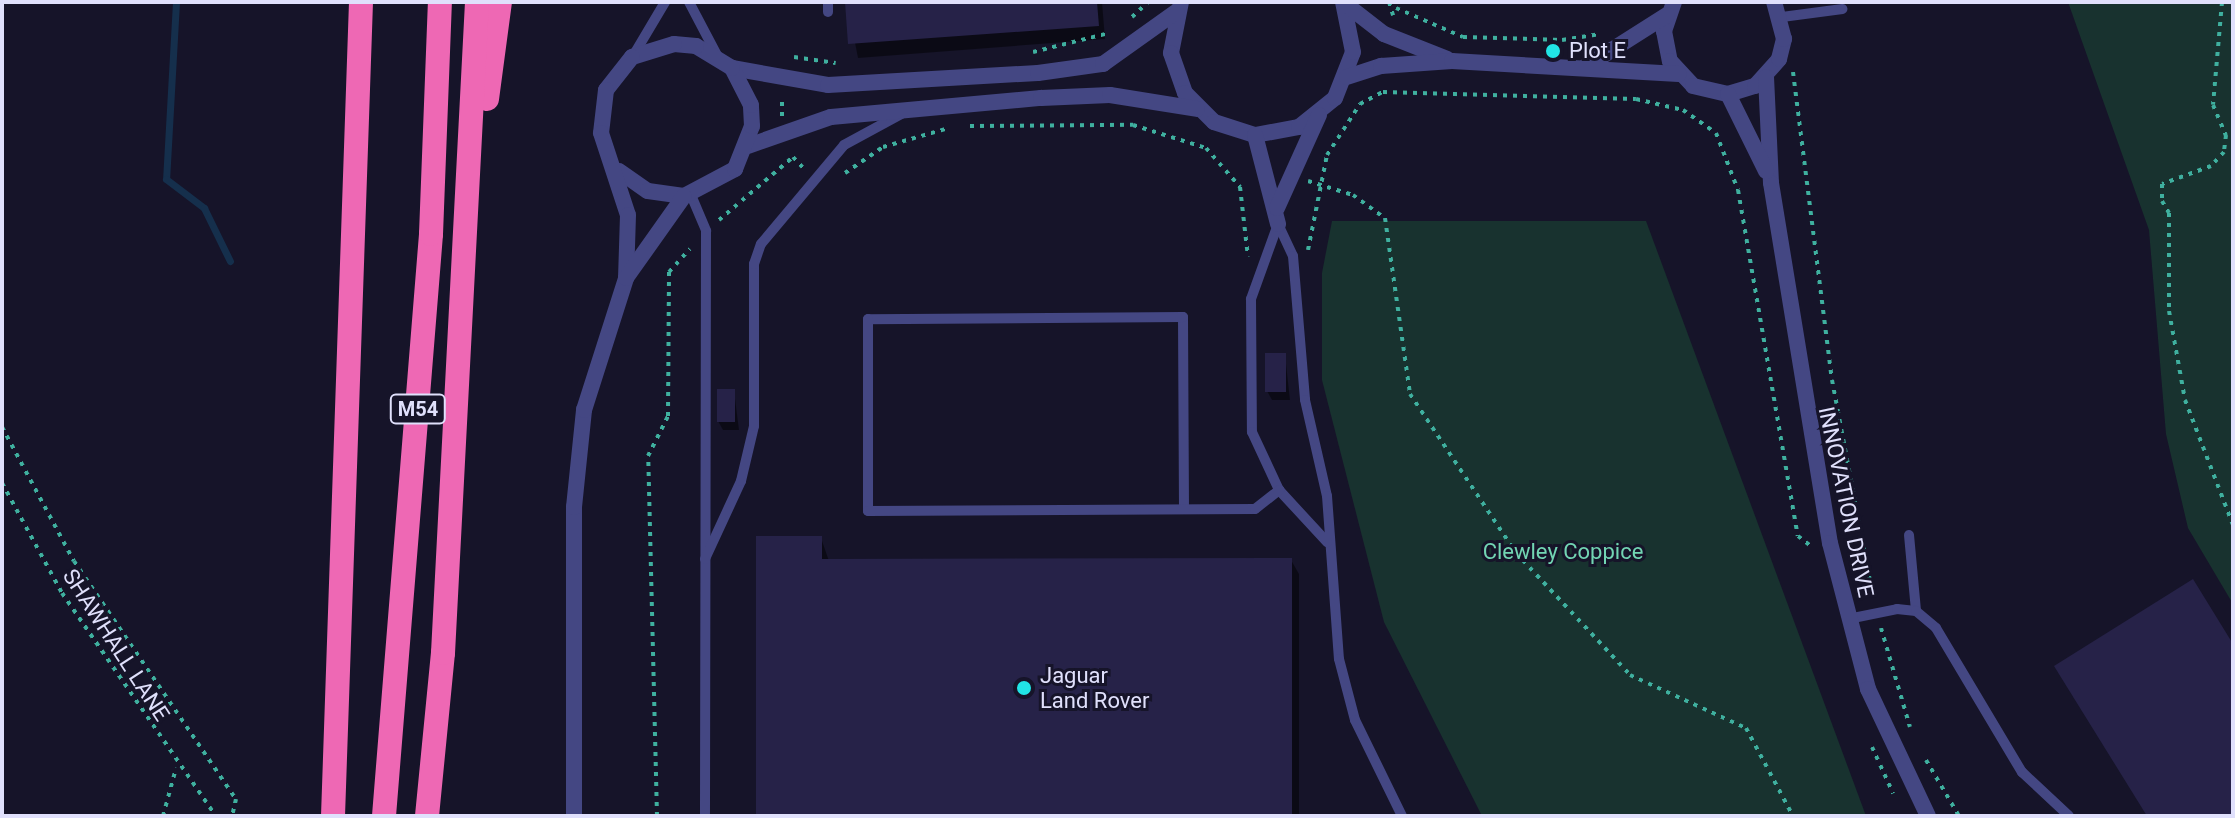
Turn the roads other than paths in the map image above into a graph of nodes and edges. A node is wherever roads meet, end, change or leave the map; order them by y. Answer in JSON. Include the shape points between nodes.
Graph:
{"nodes":[{"id":1,"x":361,"y":2,"type":"edge"},
{"id":2,"x":440,"y":2,"type":"edge"},
{"id":3,"x":477,"y":2,"type":"edge"},
{"id":4,"x":500,"y":2,"type":"edge"},
{"id":5,"x":665,"y":2,"type":"edge"},
{"id":6,"x":689,"y":2,"type":"edge"},
{"id":7,"x":1343,"y":3,"type":"edge"},
{"id":8,"x":1178,"y":7,"type":"edge"},
{"id":9,"x":1671,"y":8,"type":"edge"},
{"id":10,"x":1842,"y":9,"type":"dead end"},
{"id":11,"x":1778,"y":10,"type":"edge"},
{"id":12,"x":717,"y":55,"type":"junction"},
{"id":13,"x":632,"y":57,"type":"junction"},
{"id":14,"x":1452,"y":61,"type":"junction"},
{"id":15,"x":1584,"y":67,"type":"junction"},
{"id":16,"x":732,"y":68,"type":"junction"},
{"id":17,"x":1679,"y":74,"type":"junction"},
{"id":18,"x":1347,"y":77,"type":"junction"},
{"id":19,"x":1766,"y":77,"type":"junction"},
{"id":20,"x":1728,"y":94,"type":"junction"},
{"id":21,"x":1197,"y":109,"type":"junction"},
{"id":22,"x":910,"y":110,"type":"junction"},
{"id":23,"x":1319,"y":115,"type":"junction"},
{"id":24,"x":1255,"y":135,"type":"junction"},
{"id":25,"x":748,"y":146,"type":"junction"},
{"id":26,"x":619,"y":171,"type":"junction"},
{"id":27,"x":1771,"y":183,"type":"junction"},
{"id":28,"x":688,"y":196,"type":"junction"},
{"id":29,"x":1278,"y":216,"type":"junction"},
{"id":30,"x":467,"y":231,"type":"junction"},
{"id":31,"x":626,"y":278,"type":"junction"},
{"id":32,"x":1279,"y":490,"type":"junction"},
{"id":33,"x":1184,"y":509,"type":"junction"},
{"id":34,"x":1909,"y":535,"type":"dead end"},
{"id":35,"x":1327,"y":542,"type":"junction"},
{"id":36,"x":703,"y":565,"type":"junction"},
{"id":37,"x":1916,"y":611,"type":"junction"},
{"id":38,"x":1848,"y":619,"type":"junction"},
{"id":39,"x":333,"y":816,"type":"edge"},
{"id":40,"x":384,"y":816,"type":"edge"},
{"id":41,"x":427,"y":816,"type":"edge"},
{"id":42,"x":574,"y":816,"type":"edge"},
{"id":43,"x":705,"y":816,"type":"edge"},
{"id":44,"x":1402,"y":816,"type":"edge"},
{"id":45,"x":1928,"y":816,"type":"edge"},
{"id":46,"x":2069,"y":816,"type":"edge"}],
"edges":[{"from":1,"to":39,"type":"highway"},
{"from":2,"to":40,"type":"highway","number":"M54","via":[[430,249]]},
{"from":3,"to":30,"type":"highway","number":"M54"},
{"from":4,"to":30,"type":"highway"},
{"from":5,"to":13,"type":"lane"},
{"from":6,"to":12,"type":"lane"},
{"from":7,"to":14,"type":"street","via":[[1384,34]]},
{"from":7,"to":18,"type":"street","via":[[1353,52]]},
{"from":8,"to":16,"type":"street","via":[[1103,64],[1038,73],[828,85]]},
{"from":8,"to":21,"type":"street","via":[[1175,74]]},
{"from":9,"to":15,"type":"street"},
{"from":9,"to":17,"type":"street","via":[[1665,46]]},
{"from":10,"to":11,"type":"lane"},
{"from":11,"to":19,"type":"street","via":[[1779,59]]},
{"from":12,"to":13,"type":"street","via":[[674,44]]},
{"from":12,"to":16,"type":"street"},
{"from":13,"to":26,"type":"street","via":[[617,72],[600,111],[601,133]]},
{"from":14,"to":15,"type":"street"},
{"from":14,"to":18,"type":"street","via":[[1381,66]]},
{"from":15,"to":17,"type":"street"},
{"from":16,"to":25,"type":"street","via":[[751,105]]},
{"from":17,"to":20,"type":"street","via":[[1710,93]]},
{"from":18,"to":23,"type":"street"},
{"from":19,"to":20,"type":"street"},
{"from":19,"to":27,"type":"street","name":"INNOVATION DRIVE"},
{"from":20,"to":27,"type":"street","name":"INNOVATION DRIVE"},
{"from":21,"to":22,"type":"street","via":[[1110,95]]},
{"from":21,"to":24,"type":"street"},
{"from":22,"to":25,"type":"street","via":[[831,117]]},
{"from":22,"to":36,"type":"lane","via":[[844,145],[811,176],[754,264],[754,426],[741,481]]},
{"from":23,"to":24,"type":"street","via":[[1299,127]]},
{"from":23,"to":29,"type":"street"},
{"from":24,"to":29,"type":"street"},
{"from":25,"to":28,"type":"street","via":[[735,169]]},
{"from":26,"to":28,"type":"street","via":[[648,191]]},
{"from":26,"to":31,"type":"street","via":[[628,215]]},
{"from":27,"to":38,"type":"street","name":"INNOVATION DRIVE","via":[[1809,448]]},
{"from":28,"to":31,"type":"street"},
{"from":28,"to":36,"type":"lane","via":[[706,231]]},
{"from":29,"to":32,"type":"lane","via":[[1251,299],[1252,432]]},
{"from":29,"to":35,"type":"lane","via":[[1293,256],[1305,400],[1327,496]]},
{"from":30,"to":41,"type":"highway","number":"M54"},
{"from":31,"to":42,"type":"street","via":[[581,438]]},
{"from":32,"to":33,"type":"lane","via":[[1255,509]]},
{"from":32,"to":35,"type":"lane"},
{"from":33,"to":33,"type":"lane","via":[[868,511],[868,319],[1183,317]]},
{"from":34,"to":37,"type":"lane"},
{"from":35,"to":44,"type":"lane","via":[[1339,659],[1355,720]]},
{"from":36,"to":43,"type":"lane"},
{"from":37,"to":38,"type":"lane"},
{"from":37,"to":46,"type":"lane","via":[[1936,628],[2022,772]]},
{"from":38,"to":45,"type":"street","name":"INNOVATION DRIVE","via":[[1891,750]]}]}
